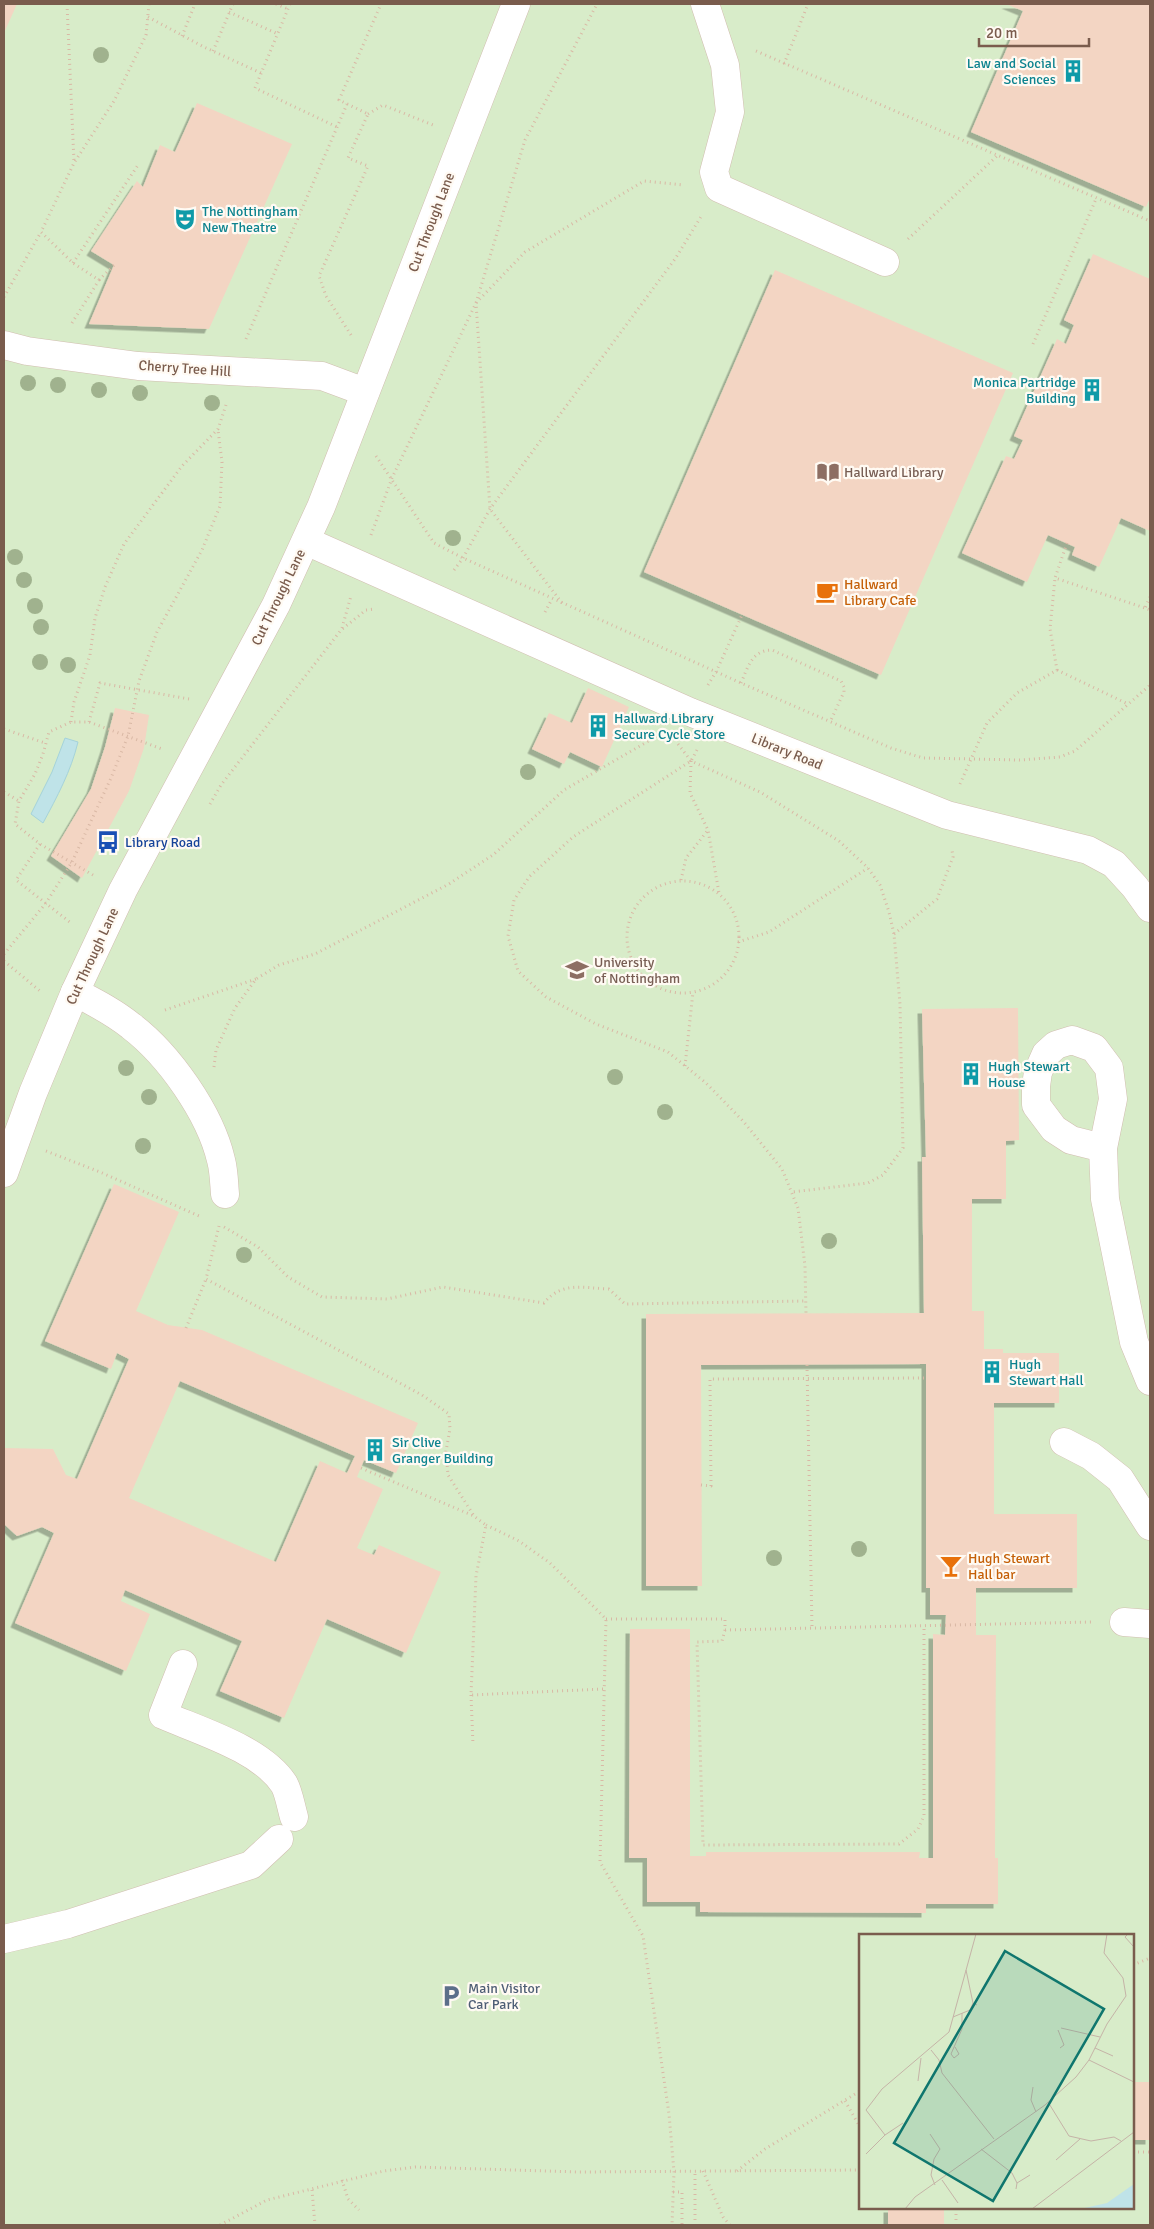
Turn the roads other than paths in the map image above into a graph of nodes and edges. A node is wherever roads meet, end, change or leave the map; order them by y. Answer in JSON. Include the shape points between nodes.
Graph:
{"nodes":[{"id":1,"x":516,"y":4,"type":"edge"},
{"id":2,"x":705,"y":4,"type":"edge"},
{"id":3,"x":885,"y":262,"type":"road end"},
{"id":4,"x":4,"y":345,"type":"edge"},
{"id":5,"x":365,"y":392,"type":"junction"},
{"id":6,"x":306,"y":541,"type":"junction"},
{"id":7,"x":1150,"y":908,"type":"edge"},
{"id":8,"x":75,"y":992,"type":"junction"},
{"id":9,"x":10,"y":1133,"type":"edge"},
{"id":10,"x":1103,"y":1148,"type":"dead end"},
{"id":11,"x":4,"y":1173,"type":"edge"},
{"id":12,"x":225,"y":1194,"type":"dead end"},
{"id":13,"x":1150,"y":1381,"type":"edge"},
{"id":14,"x":1064,"y":1442,"type":"dead end"},
{"id":15,"x":1150,"y":1526,"type":"edge"},
{"id":16,"x":183,"y":1664,"type":"dead end"},
{"id":17,"x":4,"y":1939,"type":"edge"}],
"edges":[{"from":1,"to":5,"type":"street","name":"Cut Through Lane"},
{"from":2,"to":3,"type":"street","via":[[725,65],[730,112],[714,172],[718,188]]},
{"from":4,"to":5,"type":"street","name":"Cherry Tree Hill","via":[[138,366],[322,376]]},
{"from":5,"to":6,"type":"street","name":"Cut Through Lane"},
{"from":6,"to":7,"type":"street","name":"Library Road","via":[[701,716],[947,815],[1088,850],[1114,864]]},
{"from":6,"to":8,"type":"street","name":"Cut Through Lane","via":[[276,606],[123,890]]},
{"from":8,"to":9,"type":"street","name":"Cut Through Lane"},
{"from":8,"to":12,"type":"street","via":[[130,1025],[159,1052],[206,1120],[221,1159]]},
{"from":9,"to":11,"type":"street","name":"Cut Through Lane"},
{"from":10,"to":13,"type":"street","via":[[1105,1200],[1134,1342]]},
{"from":14,"to":15,"type":"street","via":[[1091,1456],[1120,1479]]},
{"from":16,"to":17,"type":"street","via":[[163,1715],[244,1750],[268,1766],[284,1785],[287,1828],[251,1865],[68,1924]]}]}
